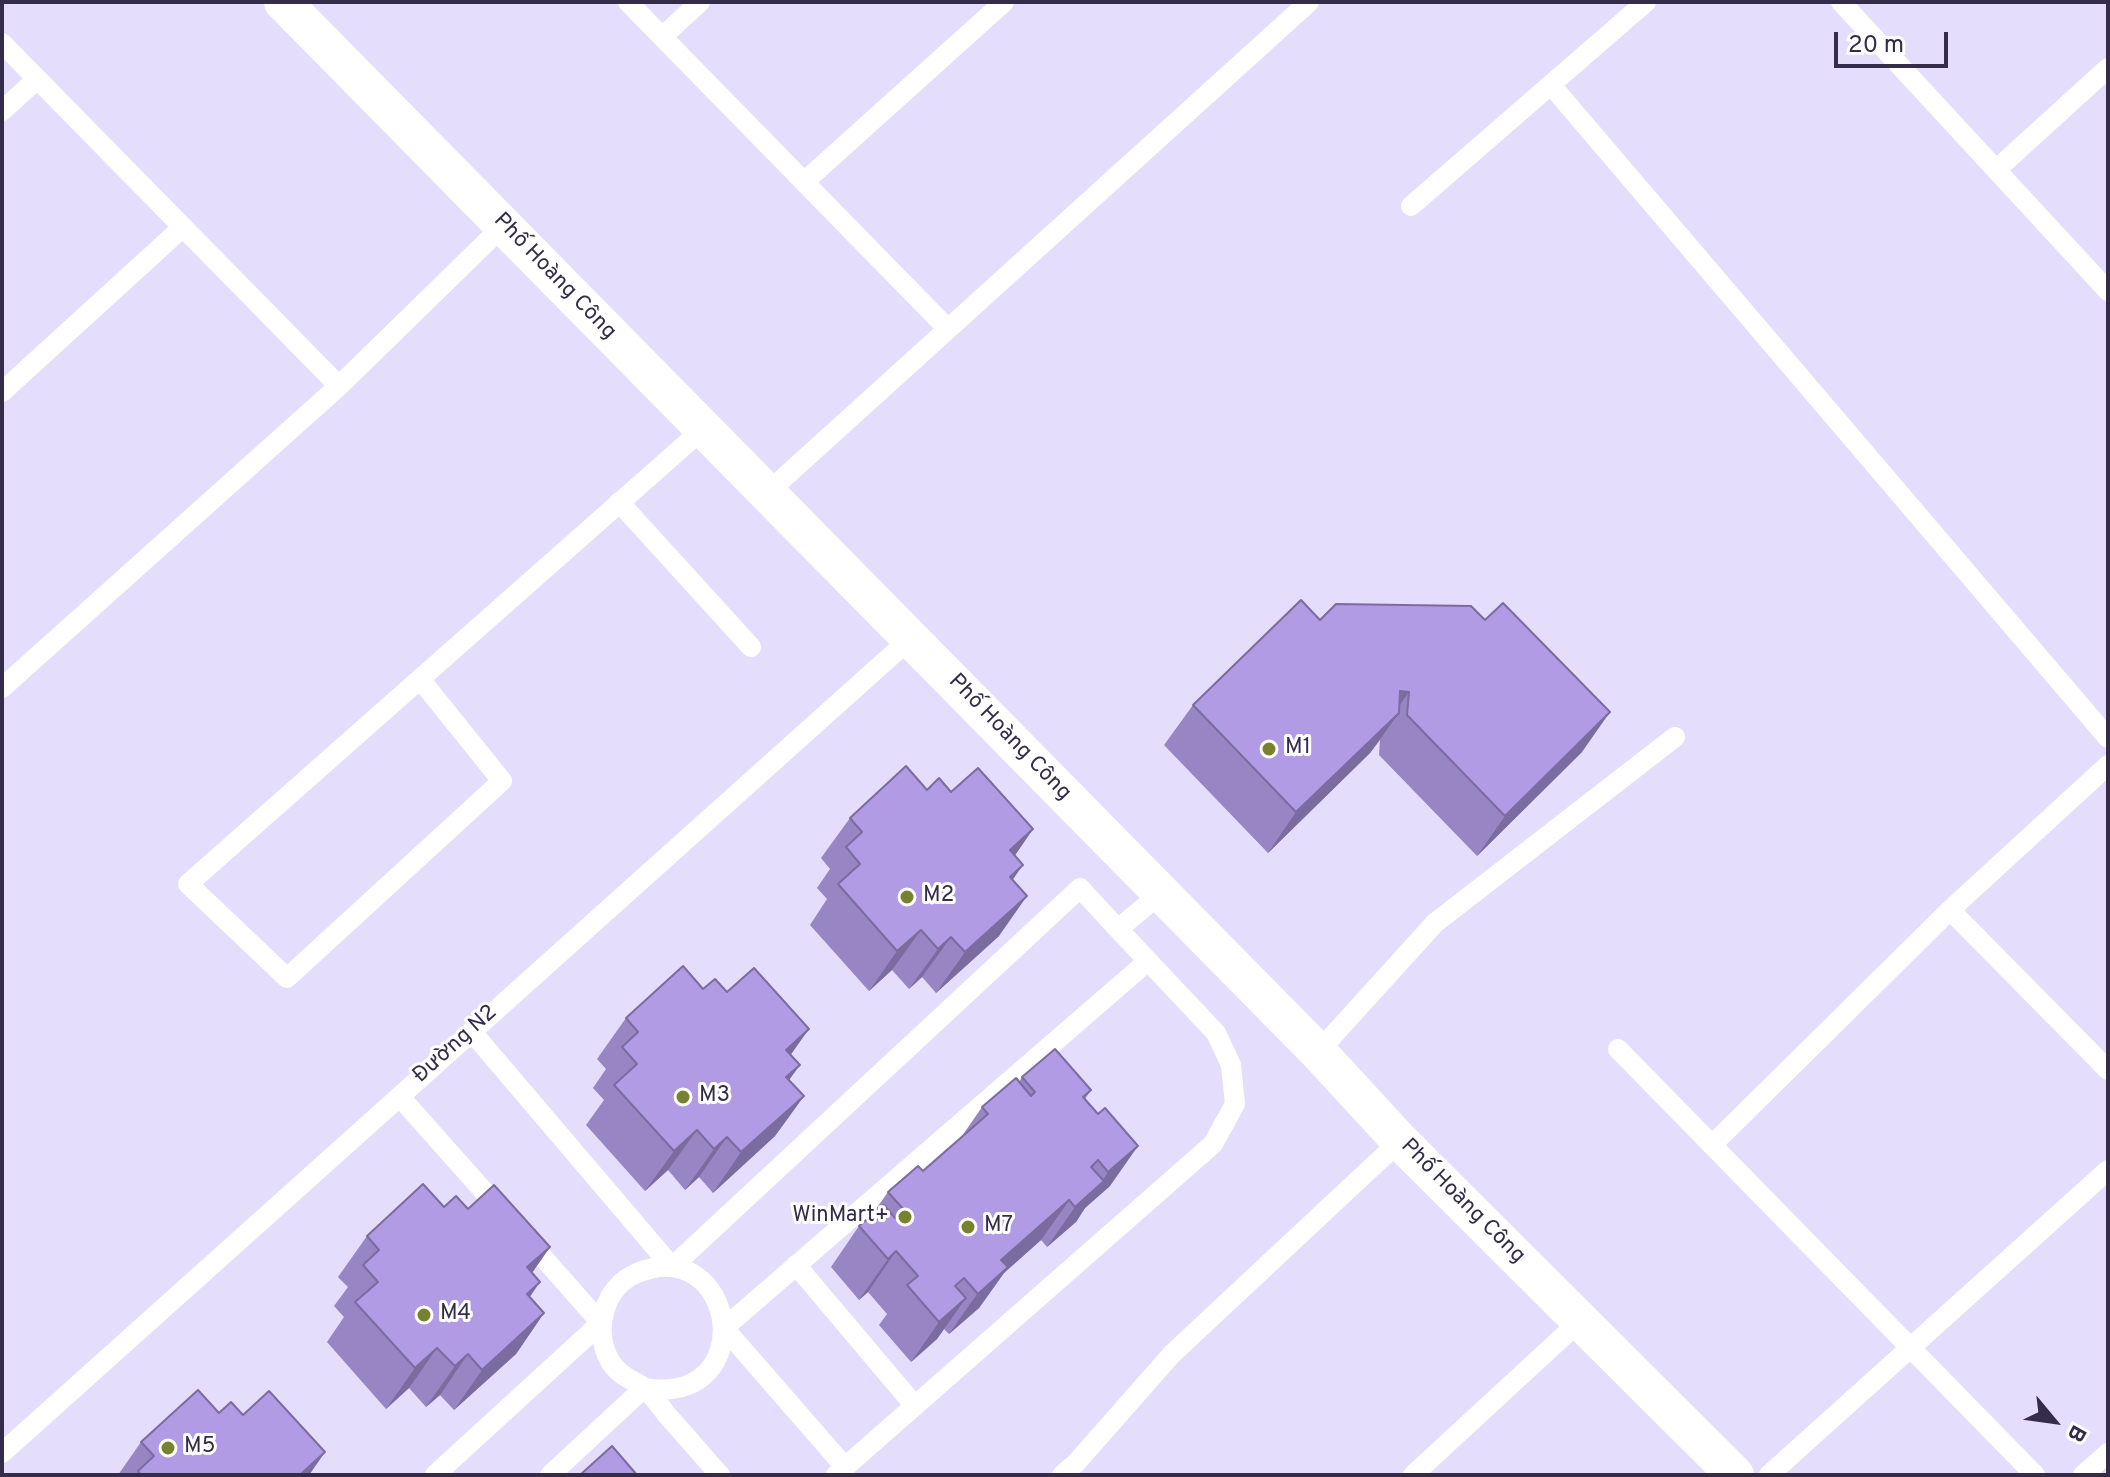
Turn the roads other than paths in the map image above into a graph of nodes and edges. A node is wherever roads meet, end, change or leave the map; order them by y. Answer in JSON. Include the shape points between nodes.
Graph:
{"nodes":[{"id":1,"x":283,"y":2,"type":"edge"},
{"id":2,"x":628,"y":2,"type":"edge"},
{"id":3,"x":700,"y":2,"type":"edge"},
{"id":4,"x":1004,"y":2,"type":"edge"},
{"id":5,"x":1309,"y":2,"type":"edge"},
{"id":6,"x":1646,"y":2,"type":"edge"},
{"id":7,"x":1841,"y":2,"type":"edge"},
{"id":8,"x":662,"y":37,"type":"junction"},
{"id":9,"x":2,"y":43,"type":"edge"},
{"id":10,"x":2108,"y":68,"type":"edge"},
{"id":11,"x":37,"y":79,"type":"junction"},
{"id":12,"x":1551,"y":85,"type":"junction"},
{"id":13,"x":2,"y":111,"type":"edge"},
{"id":14,"x":1997,"y":169,"type":"junction"},
{"id":15,"x":804,"y":182,"type":"junction"},
{"id":16,"x":1411,"y":206,"type":"dead end"},
{"id":17,"x":503,"y":226,"type":"junction"},
{"id":18,"x":183,"y":227,"type":"junction"},
{"id":19,"x":2108,"y":291,"type":"edge"},
{"id":20,"x":948,"y":329,"type":"junction"},
{"id":21,"x":339,"y":386,"type":"junction"},
{"id":22,"x":2,"y":392,"type":"edge"},
{"id":23,"x":703,"y":429,"type":"junction"},
{"id":24,"x":767,"y":493,"type":"junction"},
{"id":25,"x":619,"y":502,"type":"junction"},
{"id":26,"x":911,"y":638,"type":"junction"},
{"id":27,"x":751,"y":647,"type":"dead end"},
{"id":28,"x":420,"y":679,"type":"junction"},
{"id":29,"x":2,"y":688,"type":"edge"},
{"id":30,"x":1675,"y":737,"type":"dead end"},
{"id":31,"x":2108,"y":738,"type":"edge"},
{"id":32,"x":2108,"y":765,"type":"edge"},
{"id":33,"x":1160,"y":894,"type":"junction"},
{"id":34,"x":1950,"y":910,"type":"junction"},
{"id":35,"x":1118,"y":929,"type":"junction"},
{"id":36,"x":1148,"y":961,"type":"junction"},
{"id":37,"x":472,"y":1032,"type":"junction"},
{"id":38,"x":1618,"y":1049,"type":"dead end"},
{"id":39,"x":1318,"y":1052,"type":"junction"},
{"id":40,"x":2108,"y":1070,"type":"edge"},
{"id":41,"x":400,"y":1097,"type":"junction"},
{"id":42,"x":1400,"y":1141,"type":"junction"},
{"id":43,"x":1712,"y":1145,"type":"junction"},
{"id":44,"x":2108,"y":1170,"type":"edge"},
{"id":45,"x":796,"y":1265,"type":"junction"},
{"id":46,"x":672,"y":1267,"type":"junction"},
{"id":47,"x":1581,"y":1320,"type":"junction"},
{"id":48,"x":601,"y":1323,"type":"junction"},
{"id":49,"x":724,"y":1328,"type":"junction"},
{"id":50,"x":1911,"y":1347,"type":"junction"},
{"id":51,"x":644,"y":1388,"type":"junction"},
{"id":52,"x":915,"y":1406,"type":"junction"},
{"id":53,"x":2,"y":1453,"type":"edge"},
{"id":54,"x":2108,"y":1453,"type":"edge"},
{"id":55,"x":841,"y":1471,"type":"edge"},
{"id":56,"x":435,"y":1475,"type":"edge"},
{"id":57,"x":550,"y":1475,"type":"edge"},
{"id":58,"x":720,"y":1475,"type":"edge"},
{"id":59,"x":1062,"y":1475,"type":"edge"},
{"id":60,"x":1413,"y":1475,"type":"edge"},
{"id":61,"x":1735,"y":1475,"type":"edge"},
{"id":62,"x":1769,"y":1475,"type":"edge"},
{"id":63,"x":2035,"y":1475,"type":"edge"},
{"id":64,"x":2083,"y":1475,"type":"edge"}],
"edges":[{"from":1,"to":17,"type":"street","name":"Phố Hoàng Công"},
{"from":2,"to":8,"type":"lane"},
{"from":3,"to":8,"type":"lane"},
{"from":4,"to":15,"type":"lane"},
{"from":5,"to":20,"type":"lane"},
{"from":6,"to":12,"type":"lane"},
{"from":7,"to":14,"type":"lane"},
{"from":8,"to":15,"type":"lane"},
{"from":9,"to":11,"type":"lane"},
{"from":10,"to":14,"type":"lane"},
{"from":11,"to":13,"type":"lane"},
{"from":11,"to":18,"type":"lane"},
{"from":12,"to":16,"type":"lane"},
{"from":12,"to":31,"type":"lane"},
{"from":14,"to":19,"type":"lane"},
{"from":15,"to":20,"type":"lane"},
{"from":17,"to":21,"type":"lane"},
{"from":17,"to":23,"type":"street","name":"Phố Hoàng Công"},
{"from":18,"to":21,"type":"lane"},
{"from":18,"to":22,"type":"lane"},
{"from":20,"to":24,"type":"lane"},
{"from":21,"to":29,"type":"lane"},
{"from":23,"to":24,"type":"street","name":"Phố Hoàng Công"},
{"from":23,"to":25,"type":"lane"},
{"from":24,"to":26,"type":"street","name":"Phố Hoàng Công"},
{"from":25,"to":27,"type":"lane"},
{"from":25,"to":28,"type":"lane"},
{"from":26,"to":33,"type":"street","name":"Phố Hoàng Công"},
{"from":26,"to":37,"type":"lane","name":"Đường N2"},
{"from":28,"to":28,"type":"lane","via":[[188,884],[287,978],[502,781]]},
{"from":30,"to":39,"type":"lane","via":[[1435,923]]},
{"from":32,"to":34,"type":"lane"},
{"from":33,"to":35,"type":"lane"},
{"from":33,"to":39,"type":"street","name":"Phố Hoàng Công"},
{"from":34,"to":40,"type":"lane"},
{"from":34,"to":43,"type":"lane"},
{"from":35,"to":36,"type":"lane"},
{"from":35,"to":46,"type":"lane","via":[[1080,888]]},
{"from":36,"to":45,"type":"lane"},
{"from":36,"to":52,"type":"lane","via":[[1216,1033],[1231,1065],[1235,1104],[1213,1144]]},
{"from":37,"to":41,"type":"lane","name":"Đường N2"},
{"from":37,"to":46,"type":"lane"},
{"from":38,"to":43,"type":"lane"},
{"from":39,"to":42,"type":"street","name":"Phố Hoàng Công"},
{"from":41,"to":48,"type":"lane"},
{"from":41,"to":53,"type":"lane","name":"Đường N2"},
{"from":42,"to":47,"type":"street","name":"Phố Hoàng Công"},
{"from":42,"to":59,"type":"lane","via":[[1172,1354]]},
{"from":43,"to":50,"type":"lane"},
{"from":44,"to":50,"type":"lane"},
{"from":45,"to":49,"type":"lane"},
{"from":45,"to":52,"type":"lane"},
{"from":46,"to":48,"type":"lane","via":[[633,1274],[607,1303]]},
{"from":46,"to":49,"type":"lane","via":[[707,1286],[719,1302]]},
{"from":47,"to":60,"type":"lane"},
{"from":47,"to":61,"type":"street","name":"Phố Hoàng Công"},
{"from":48,"to":51,"type":"lane","via":[[611,1363]]},
{"from":48,"to":56,"type":"lane"},
{"from":49,"to":51,"type":"lane","via":[[717,1359],[703,1376],[685,1387]]},
{"from":49,"to":55,"type":"lane"},
{"from":50,"to":62,"type":"lane"},
{"from":50,"to":63,"type":"lane"},
{"from":51,"to":57,"type":"lane"},
{"from":51,"to":58,"type":"lane"},
{"from":52,"to":55,"type":"lane"},
{"from":54,"to":64,"type":"lane"}]}
